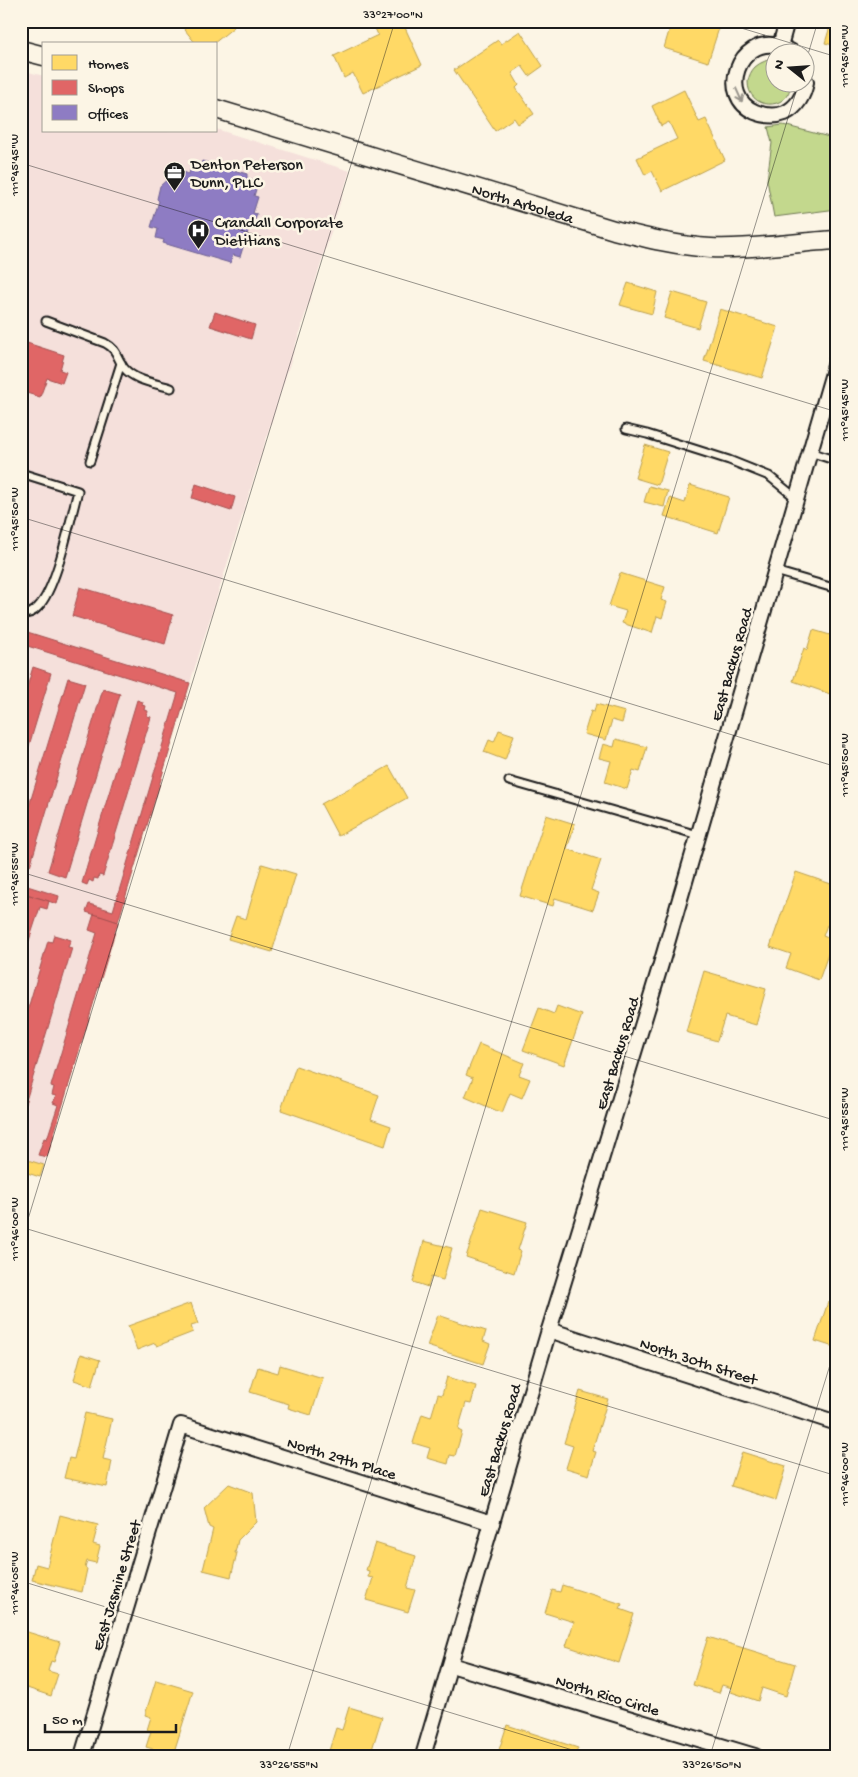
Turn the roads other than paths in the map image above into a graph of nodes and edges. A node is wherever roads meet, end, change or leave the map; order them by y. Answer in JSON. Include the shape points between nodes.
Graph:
{"nodes":[{"id":1,"x":787,"y":21,"type":"edge"},
{"id":2,"x":786,"y":42,"type":"edge"},
{"id":3,"x":766,"y":45,"type":"edge"},
{"id":4,"x":21,"y":50,"type":"edge"},
{"id":5,"x":42,"y":55,"type":"edge"},
{"id":6,"x":803,"y":92,"type":"edge"},
{"id":7,"x":218,"y":110,"type":"edge"},
{"id":8,"x":837,"y":240,"type":"edge"},
{"id":9,"x":46,"y":321,"type":"dead end"},
{"id":10,"x":837,"y":358,"type":"edge"},
{"id":11,"x":121,"y":362,"type":"junction"},
{"id":12,"x":171,"y":388,"type":"dead end"},
{"id":13,"x":626,"y":430,"type":"dead end"},
{"id":14,"x":810,"y":452,"type":"junction"},
{"id":15,"x":90,"y":461,"type":"dead end"},
{"id":16,"x":837,"y":461,"type":"edge"},
{"id":17,"x":21,"y":473,"type":"edge"},
{"id":18,"x":796,"y":498,"type":"junction"},
{"id":19,"x":775,"y":571,"type":"junction"},
{"id":20,"x":837,"y":589,"type":"edge"},
{"id":21,"x":21,"y":614,"type":"edge"},
{"id":22,"x":509,"y":781,"type":"dead end"},
{"id":23,"x":698,"y":835,"type":"junction"},
{"id":24,"x":550,"y":1330,"type":"junction"},
{"id":25,"x":837,"y":1423,"type":"edge"},
{"id":26,"x":181,"y":1425,"type":"joint"},
{"id":27,"x":492,"y":1523,"type":"junction"},
{"id":28,"x":451,"y":1665,"type":"junction"},
{"id":29,"x":82,"y":1756,"type":"edge"},
{"id":30,"x":423,"y":1756,"type":"edge"},
{"id":31,"x":755,"y":1756,"type":"edge"}],
"edges":[{"from":1,"to":2,"type":"street"},
{"from":3,"to":6,"type":"street","one_way":true,"via":[[749,52],[736,70],[737,93],[742,103],[751,111],[774,116],[795,106]]},
{"from":4,"to":5,"type":"street"},
{"from":7,"to":8,"type":"street","name":"North Arboleda","via":[[661,242],[711,248]]},
{"from":9,"to":11,"type":"lane","via":[[105,343],[118,354]]},
{"from":10,"to":14,"type":"street","name":"East Backus Road"},
{"from":11,"to":12,"type":"lane","via":[[137,378]]},
{"from":11,"to":15,"type":"lane"},
{"from":13,"to":18,"type":"lane","via":[[729,460],[769,476]]},
{"from":14,"to":16,"type":"lane"},
{"from":14,"to":18,"type":"street","name":"East Backus Road"},
{"from":17,"to":21,"type":"lane","via":[[78,491],[52,585],[38,608],[30,614]]},
{"from":18,"to":19,"type":"street","name":"East Backus Road"},
{"from":19,"to":20,"type":"lane"},
{"from":19,"to":23,"type":"street","name":"East Backus Road"},
{"from":22,"to":23,"type":"lane"},
{"from":23,"to":24,"type":"street","name":"East Backus Road"},
{"from":24,"to":25,"type":"street","name":"North 30th Street"},
{"from":24,"to":27,"type":"street","name":"East Backus Road"},
{"from":26,"to":27,"type":"street","name":"North 29th Place"},
{"from":26,"to":29,"type":"street","name":"East Jasmine Street"},
{"from":27,"to":28,"type":"street","name":"East Backus Road"},
{"from":28,"to":30,"type":"street","name":"East Backus Road"},
{"from":28,"to":31,"type":"street","name":"North Rico Circle"}]}
